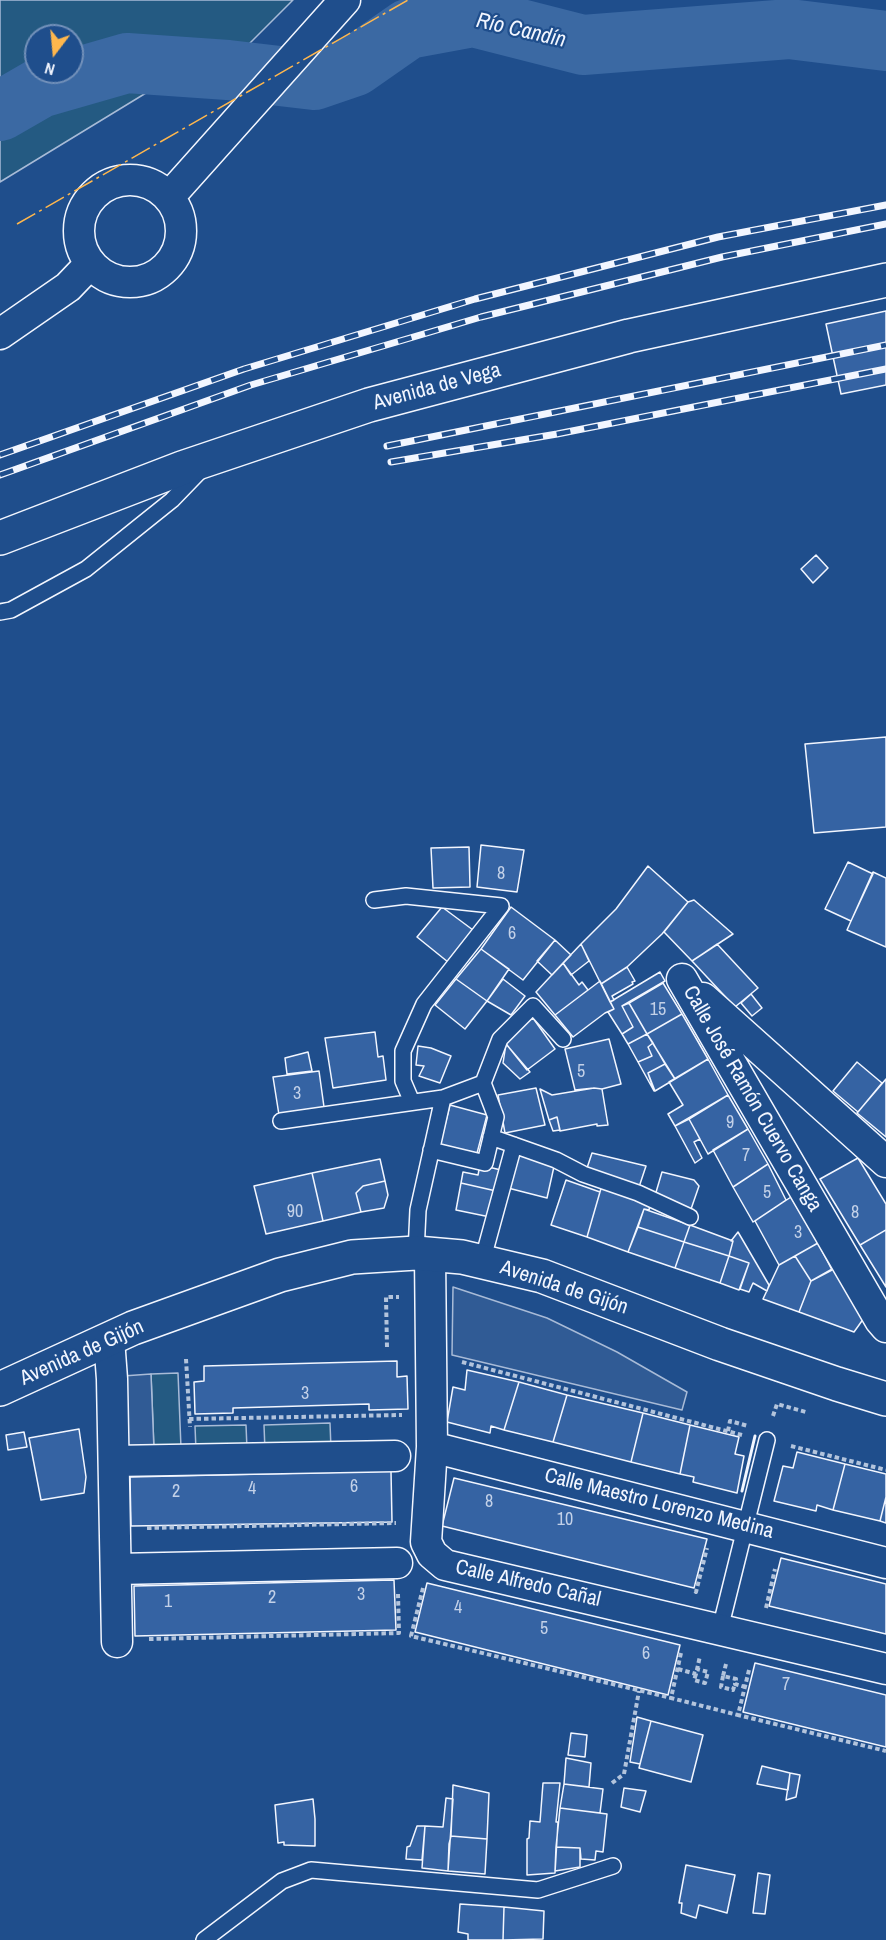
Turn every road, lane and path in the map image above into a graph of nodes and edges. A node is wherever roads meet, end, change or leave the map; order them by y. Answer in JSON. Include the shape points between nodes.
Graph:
{"nodes":[{"id":1,"x":339,"y":6,"type":"edge"},
{"id":2,"x":169,"y":197,"type":"junction"},
{"id":3,"x":90,"y":264,"type":"junction"},
{"id":4,"x":886,"y":280,"type":"edge"},
{"id":5,"x":0,"y":334,"type":"edge"},
{"id":6,"x":212,"y":459,"type":"junction"},
{"id":7,"x":0,"y":538,"type":"edge"},
{"id":8,"x":0,"y":612,"type":"edge"},
{"id":9,"x":374,"y":900,"type":"dead end"},
{"id":10,"x":563,"y":1039,"type":"dead end"},
{"id":11,"x":483,"y":1083,"type":"junction"},
{"id":12,"x":443,"y":1098,"type":"junction"},
{"id":13,"x":412,"y":1102,"type":"junction"},
{"id":14,"x":281,"y":1121,"type":"dead end"},
{"id":15,"x":491,"y":1137,"type":"junction"},
{"id":16,"x":514,"y":1145,"type":"junction"},
{"id":17,"x":431,"y":1150,"type":"junction"},
{"id":18,"x":886,"y":1162,"type":"edge"},
{"id":19,"x":690,"y":1217,"type":"dead end"},
{"id":20,"x":423,"y":1254,"type":"junction"},
{"id":21,"x":482,"y":1262,"type":"junction"},
{"id":22,"x":406,"y":1297,"type":"dead end"},
{"id":23,"x":886,"y":1327,"type":"edge"},
{"id":24,"x":108,"y":1339,"type":"junction"},
{"id":25,"x":387,"y":1347,"type":"dead end"},
{"id":26,"x":186,"y":1359,"type":"dead end"},
{"id":27,"x":457,"y":1361,"type":"dead end"},
{"id":28,"x":0,"y":1389,"type":"edge"},
{"id":29,"x":886,"y":1399,"type":"edge"},
{"id":30,"x":411,"y":1415,"type":"dead end"},
{"id":31,"x":189,"y":1419,"type":"junction"},
{"id":32,"x":730,"y":1421,"type":"dead end"},
{"id":33,"x":728,"y":1431,"type":"junction"},
{"id":34,"x":751,"y":1437,"type":"dead end"},
{"id":35,"x":767,"y":1440,"type":"joint"},
{"id":36,"x":432,"y":1447,"type":"junction"},
{"id":37,"x":395,"y":1456,"type":"dead end"},
{"id":38,"x":191,"y":1460,"type":"junction"},
{"id":39,"x":114,"y":1461,"type":"junction"},
{"id":40,"x":886,"y":1470,"type":"edge"},
{"id":41,"x":396,"y":1512,"type":"dead end"},
{"id":42,"x":715,"y":1519,"type":"junction"},
{"id":43,"x":745,"y":1526,"type":"junction"},
{"id":44,"x":116,"y":1529,"type":"junction"},
{"id":45,"x":783,"y":1536,"type":"junction"},
{"id":46,"x":438,"y":1559,"type":"junction"},
{"id":47,"x":397,"y":1563,"type":"joint"},
{"id":48,"x":886,"y":1563,"type":"edge"},
{"id":49,"x":117,"y":1569,"type":"junction"},
{"id":50,"x":685,"y":1589,"type":"dead end"},
{"id":51,"x":777,"y":1611,"type":"dead end"},
{"id":52,"x":688,"y":1622,"type":"junction"},
{"id":53,"x":720,"y":1629,"type":"junction"},
{"id":54,"x":757,"y":1638,"type":"junction"},
{"id":55,"x":130,"y":1641,"type":"joint"},
{"id":56,"x":886,"y":1670,"type":"edge"},
{"id":57,"x":723,"y":1676,"type":"dead end"},
{"id":58,"x":735,"y":1684,"type":"dead end"},
{"id":59,"x":639,"y":1691,"type":"junction"},
{"id":60,"x":671,"y":1698,"type":"junction"},
{"id":61,"x":738,"y":1714,"type":"junction"},
{"id":62,"x":886,"y":1750,"type":"edge"},
{"id":63,"x":612,"y":1783,"type":"dead end"},
{"id":64,"x":613,"y":1866,"type":"dead end"},
{"id":65,"x":204,"y":1940,"type":"edge"}],
"edges":[{"from":1,"to":2,"type":"street"},
{"from":2,"to":3,"type":"street","via":[[138,180],[120,180],[103,186],[81,214],[78,231],[81,249]]},
{"from":2,"to":3,"type":"street","via":[[181,227],[180,243],[163,270],[134,282],[118,281]]},
{"from":3,"to":5,"type":"street","via":[[68,287]]},
{"from":4,"to":6,"type":"street","name":"Avenida de Vega","via":[[629,336],[487,373],[369,405]]},
{"from":6,"to":7,"type":"street","name":"Avenida de Vega"},
{"from":6,"to":8,"type":"lane","via":[[172,500],[86,569],[11,610]]},
{"from":9,"to":13,"type":"lane","via":[[406,896],[501,906],[424,1004],[404,1051],[403,1081]]},
{"from":10,"to":11,"type":"lane","via":[[533,1006],[500,1039]]},
{"from":11,"to":12,"type":"lane"},
{"from":11,"to":15,"type":"lane","via":[[496,1117]]},
{"from":12,"to":13,"type":"lane"},
{"from":12,"to":17,"type":"lane"},
{"from":13,"to":14,"type":"lane"},
{"from":15,"to":16,"type":"lane"},
{"from":15,"to":17,"type":"lane","via":[[484,1163]]},
{"from":16,"to":19,"type":"lane"},
{"from":16,"to":21,"type":"lane"},
{"from":17,"to":20,"type":"lane","via":[[418,1210]]},
{"from":18,"to":23,"type":"street","name":"Calle José Ramón Cuervo Canga","via":[[682,980]]},
{"from":20,"to":21,"type":"street","name":"Avenida de Gijón"},
{"from":20,"to":24,"type":"street","name":"Avenida de Gijón","via":[[352,1257],[280,1275]]},
{"from":20,"to":36,"type":"street","name":"Calle Alfredo Cañal"},
{"from":21,"to":29,"type":"street","name":"Avenida de Gijón","via":[[542,1276],[731,1347]]},
{"from":22,"to":25,"type":"path","via":[[386,1297]]},
{"from":24,"to":28,"type":"street","name":"Avenida de Gijón"},
{"from":24,"to":39,"type":"street"},
{"from":26,"to":31,"type":"path"},
{"from":27,"to":33,"type":"path"},
{"from":30,"to":31,"type":"path"},
{"from":31,"to":38,"type":"path"},
{"from":32,"to":33,"type":"path"},
{"from":33,"to":34,"type":"path"},
{"from":35,"to":40,"type":"path"},
{"from":35,"to":43,"type":"lane"},
{"from":36,"to":42,"type":"street","name":"Calle Maestro Lorenzo Medina"},
{"from":36,"to":46,"type":"street","name":"Calle Alfredo Cañal","via":[[426,1542]]},
{"from":37,"to":38,"type":"street"},
{"from":38,"to":39,"type":"street"},
{"from":39,"to":44,"type":"street"},
{"from":41,"to":44,"type":"path","via":[[396,1524]]},
{"from":42,"to":43,"type":"street","name":"Calle Maestro Lorenzo Medina"},
{"from":42,"to":50,"type":"path","via":[[696,1592]]},
{"from":43,"to":45,"type":"street","name":"Calle Maestro Lorenzo Medina"},
{"from":43,"to":53,"type":"lane"},
{"from":44,"to":49,"type":"street"},
{"from":45,"to":48,"type":"street","name":"Calle Maestro Lorenzo Medina"},
{"from":45,"to":51,"type":"path","via":[[766,1609]]},
{"from":46,"to":52,"type":"street","name":"Calle Alfredo Cañal"},
{"from":46,"to":59,"type":"path","via":[[411,1636]]},
{"from":47,"to":49,"type":"street"},
{"from":47,"to":55,"type":"path","via":[[399,1634]]},
{"from":49,"to":55,"type":"street"},
{"from":52,"to":53,"type":"street","name":"Calle Alfredo Cañal"},
{"from":52,"to":60,"type":"path"},
{"from":53,"to":54,"type":"street","name":"Calle Alfredo Cañal"},
{"from":54,"to":56,"type":"street","name":"Calle Alfredo Cañal"},
{"from":54,"to":61,"type":"path"},
{"from":57,"to":58,"type":"path","via":[[721,1687],[733,1690]]},
{"from":59,"to":60,"type":"path"},
{"from":59,"to":63,"type":"path","via":[[624,1774]]},
{"from":60,"to":61,"type":"path"},
{"from":61,"to":62,"type":"path"},
{"from":64,"to":65,"type":"lane","via":[[538,1890],[311,1870],[282,1881]]}]}
